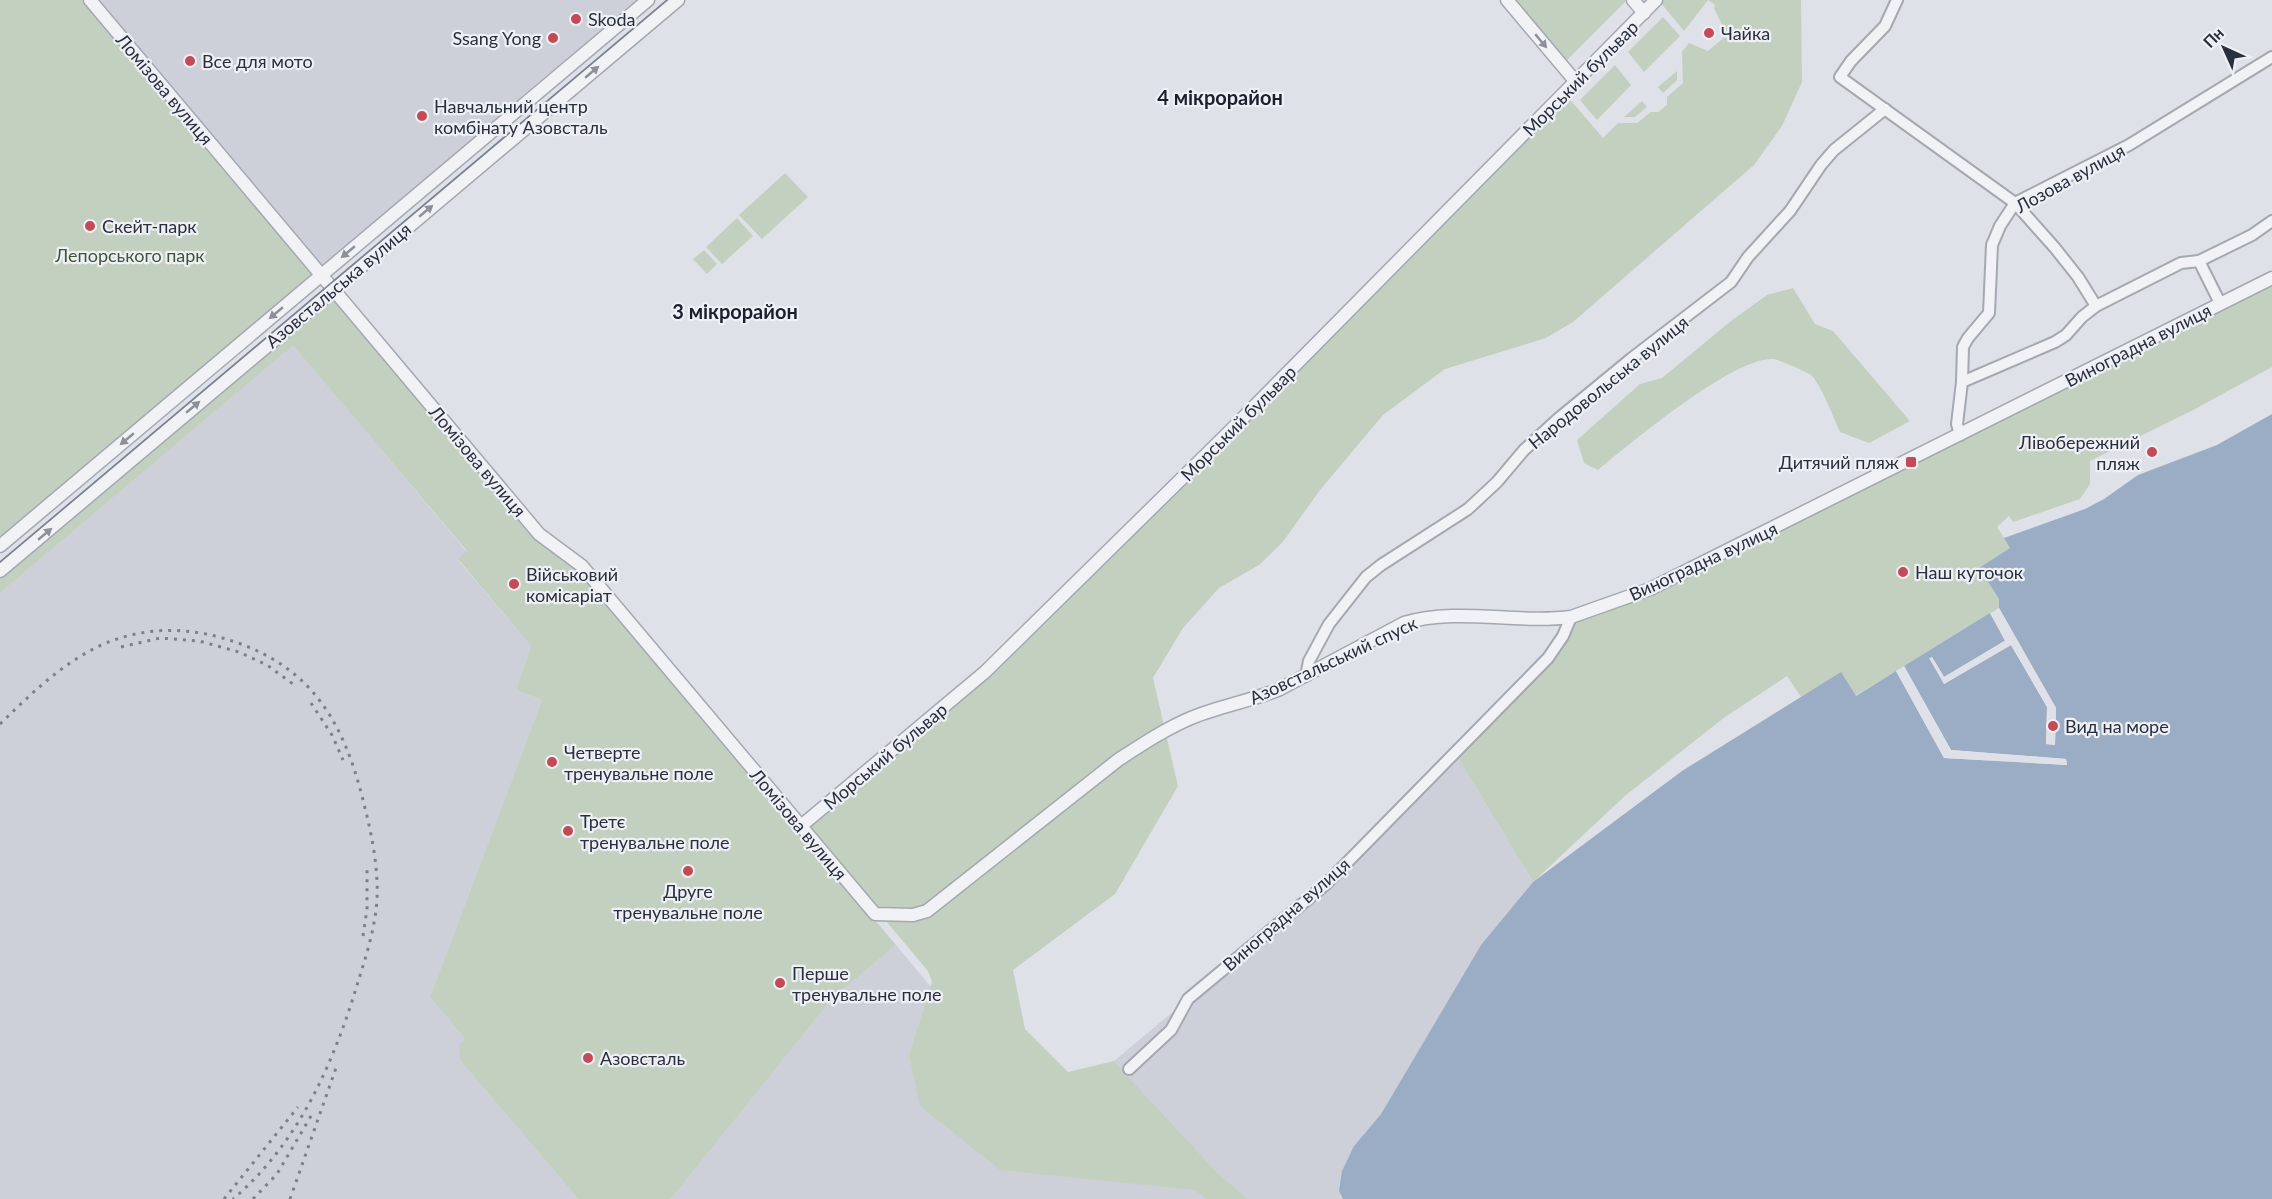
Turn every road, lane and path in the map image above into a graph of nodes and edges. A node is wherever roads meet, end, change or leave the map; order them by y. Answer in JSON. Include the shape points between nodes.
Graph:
{"nodes":[{"id":1,"x":90,"y":0,"type":"edge"},
{"id":2,"x":648,"y":0,"type":"edge"},
{"id":3,"x":678,"y":0,"type":"edge"},
{"id":4,"x":1507,"y":0,"type":"edge"},
{"id":5,"x":1633,"y":0,"type":"edge"},
{"id":6,"x":1656,"y":0,"type":"edge"},
{"id":7,"x":1897,"y":0,"type":"edge"},
{"id":8,"x":1644,"y":13,"type":"junction"},
{"id":9,"x":2272,"y":57,"type":"edge"},
{"id":10,"x":1576,"y":82,"type":"junction"},
{"id":11,"x":1885,"y":109,"type":"junction"},
{"id":12,"x":2015,"y":203,"type":"junction"},
{"id":13,"x":2272,"y":221,"type":"edge"},
{"id":14,"x":2199,"y":261,"type":"junction"},
{"id":15,"x":321,"y":275,"type":"junction"},
{"id":16,"x":2272,"y":278,"type":"edge"},
{"id":17,"x":333,"y":289,"type":"junction"},
{"id":18,"x":2220,"y":303,"type":"junction"},
{"id":19,"x":2096,"y":306,"type":"junction"},
{"id":20,"x":1962,"y":382,"type":"junction"},
{"id":21,"x":1960,"y":435,"type":"junction"},
{"id":22,"x":0,"y":546,"type":"edge"},
{"id":23,"x":0,"y":572,"type":"edge"},
{"id":24,"x":1571,"y":617,"type":"junction"},
{"id":25,"x":1306,"y":676,"type":"junction"},
{"id":26,"x":801,"y":826,"type":"junction"},
{"id":27,"x":874,"y":914,"type":"joint"},
{"id":28,"x":1129,"y":1069,"type":"dead end"}],
"edges":[{"from":1,"to":15,"type":"street","name":"Ломізова вулиця"},
{"from":2,"to":15,"type":"street","name":"Азовстальська вулиця","one_way":true},
{"from":17,"to":3,"type":"street","name":"Азовстальська вулиця","one_way":true},
{"from":4,"to":10,"type":"street","one_way":true},
{"from":5,"to":8,"type":"street"},
{"from":6,"to":8,"type":"street","name":"Морський бульвар"},
{"from":7,"to":11,"type":"street","via":[[1885,26],[1840,77]]},
{"from":8,"to":10,"type":"street","name":"Морський бульвар"},
{"from":9,"to":12,"type":"street","name":"Лозова вулиця","via":[[2129,145]]},
{"from":10,"to":26,"type":"street","name":"Морський бульвар","via":[[985,672]]},
{"from":11,"to":12,"type":"street"},
{"from":11,"to":25,"type":"street","name":"Народовольська вулиця","via":[[1828,157],[1791,211],[1748,257],[1731,282],[1559,418],[1468,509],[1366,577],[1329,624],[1309,661]]},
{"from":12,"to":19,"type":"street","via":[[2061,256]]},
{"from":12,"to":20,"type":"street","name":"Лозова вулиця","via":[[1992,245],[1989,313],[1964,347]]},
{"from":13,"to":14,"type":"street"},
{"from":14,"to":18,"type":"street"},
{"from":14,"to":19,"type":"street","via":[[2181,263]]},
{"from":15,"to":17,"type":"street","name":"Ломізова вулиця"},
{"from":15,"to":22,"type":"street","name":"Азовстальська вулиця","one_way":true},
{"from":16,"to":18,"type":"street","name":"Виноградна вулиця"},
{"from":23,"to":17,"type":"street","name":"Азовстальська вулиця","one_way":true},
{"from":17,"to":26,"type":"street","name":"Ломізова вулиця","via":[[539,534],[582,566]]},
{"from":18,"to":21,"type":"street","name":"Виноградна вулиця"},
{"from":19,"to":20,"type":"street","via":[[2055,342]]},
{"from":20,"to":21,"type":"street","name":"Лозова вулиця","via":[[1957,423]]},
{"from":21,"to":24,"type":"street","name":"Виноградна вулиця","via":[[1656,587]]},
{"from":24,"to":25,"type":"street","name":"Азовстальський спуск","via":[[1424,617],[1404,623]]},
{"from":24,"to":28,"type":"street","name":"Виноградна вулиця","via":[[1548,658],[1326,884],[1188,999],[1171,1030]]},
{"from":25,"to":27,"type":"street","name":"Азовстальський спуск","via":[[1259,698],[1191,718],[1139,746],[927,911],[913,915]]},
{"from":26,"to":27,"type":"street","name":"Ломізова вулиця"}]}
